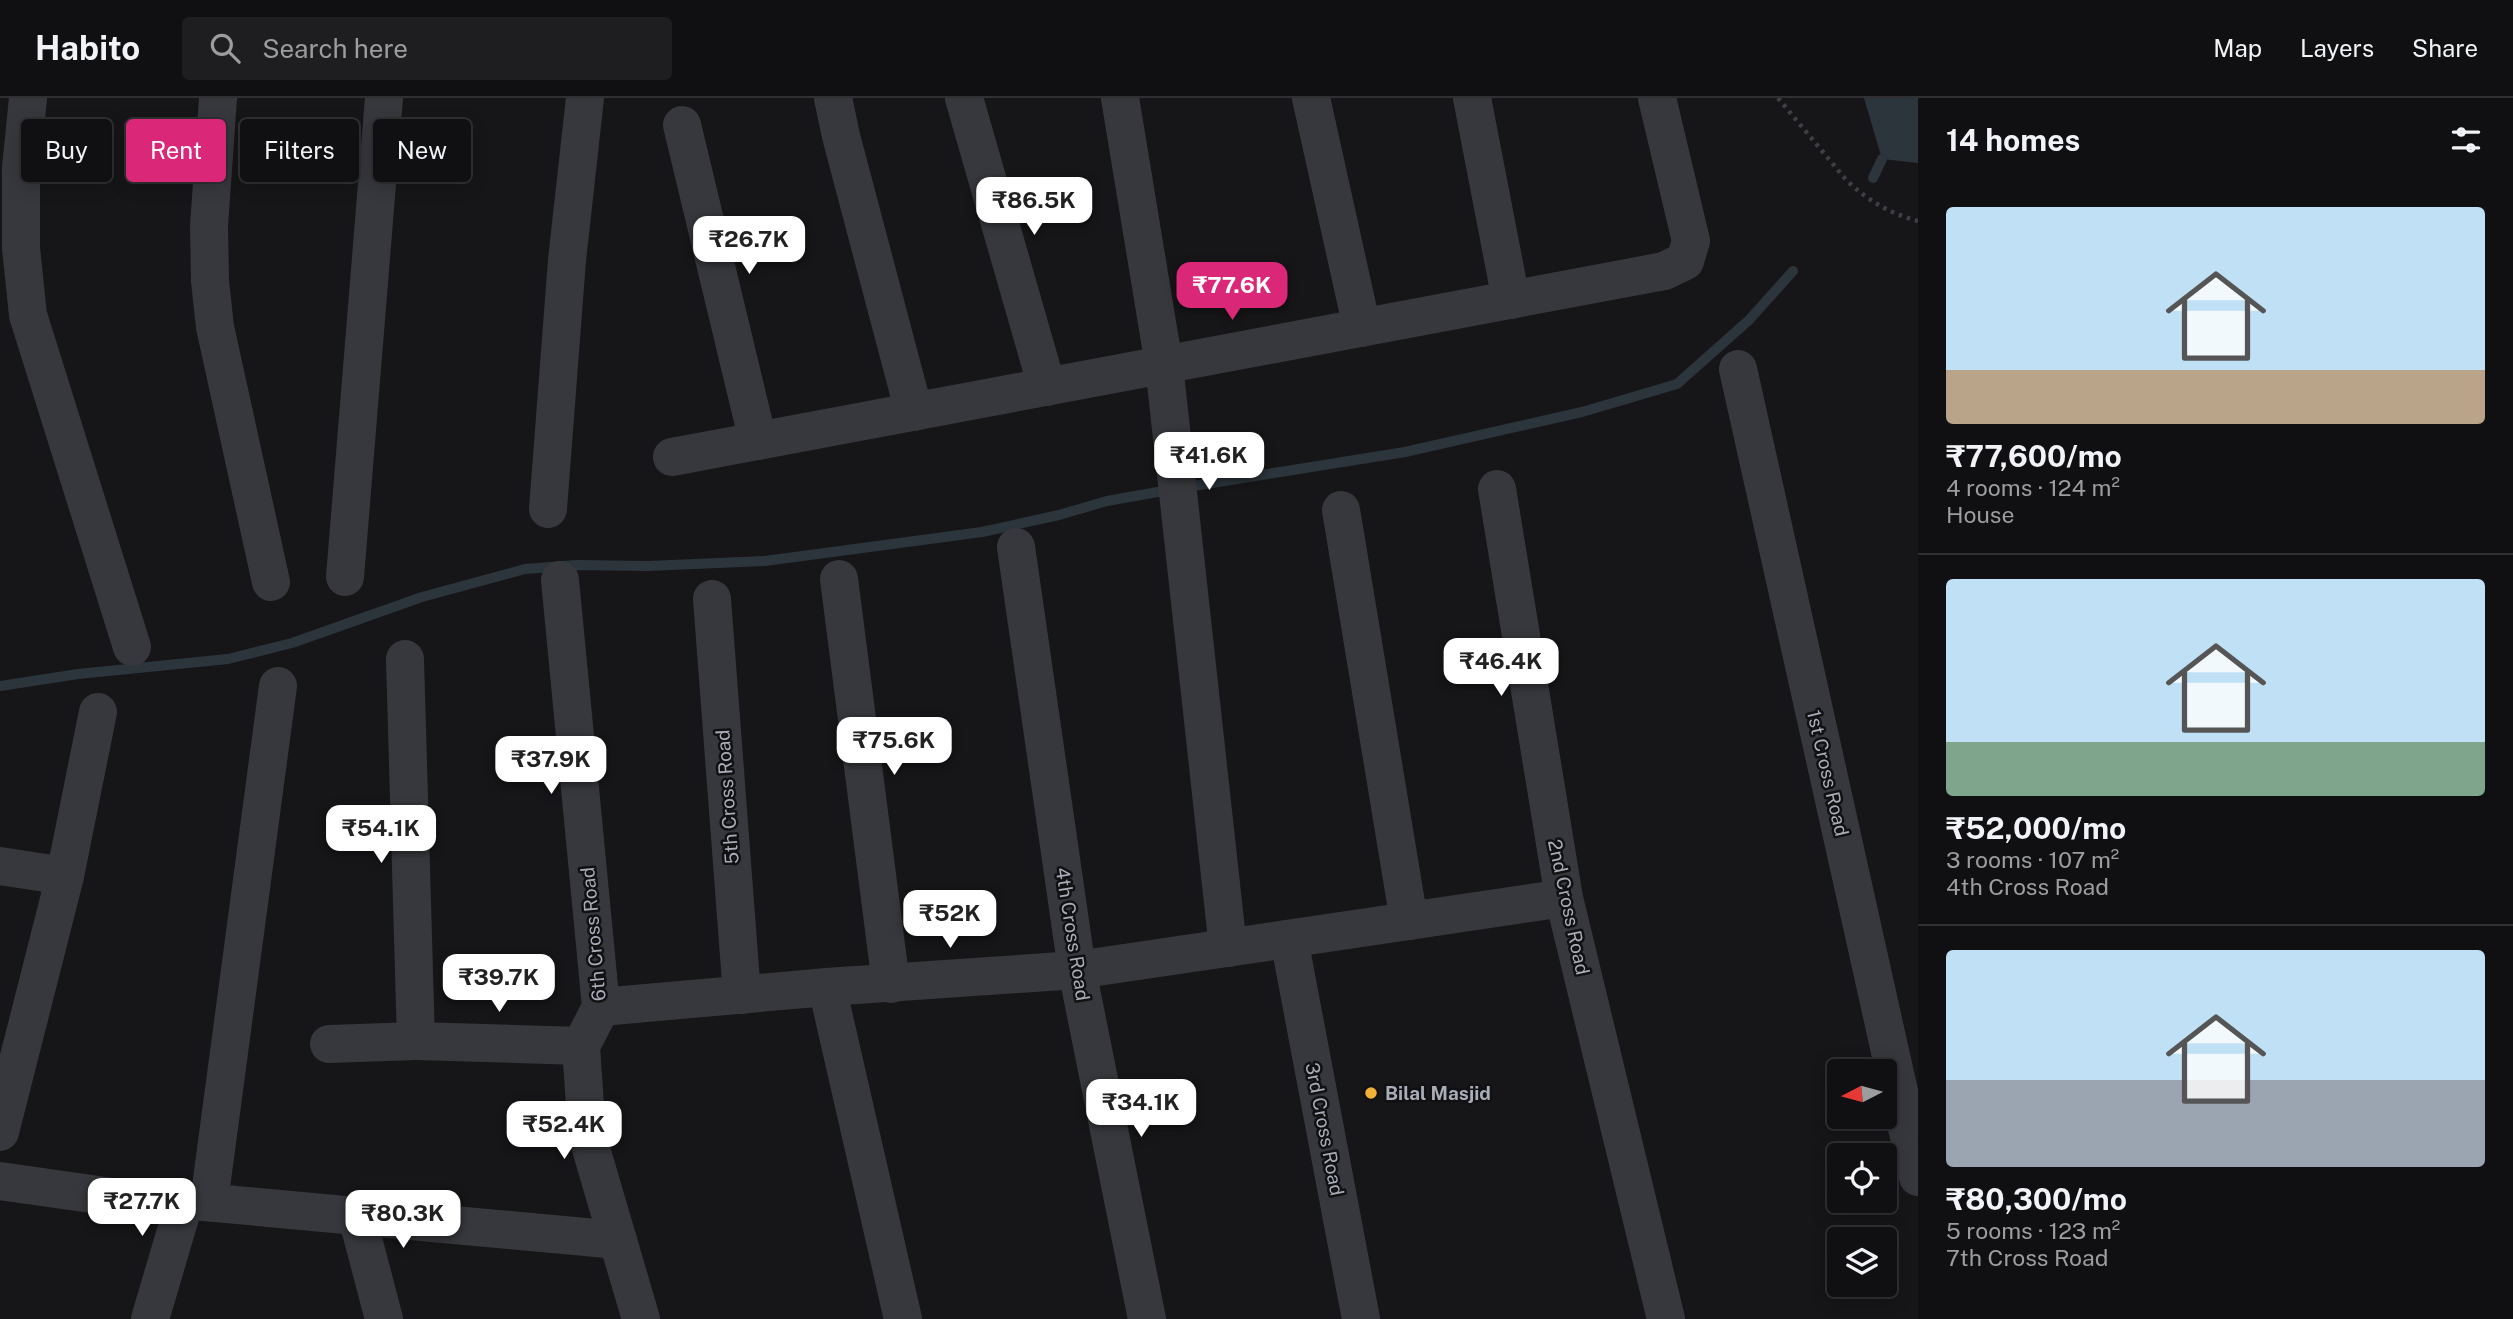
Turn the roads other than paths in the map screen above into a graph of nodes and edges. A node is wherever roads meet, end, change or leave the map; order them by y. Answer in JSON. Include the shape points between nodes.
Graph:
{"nodes":[{"id":1,"x":28,"y":98,"type":"edge"},
{"id":2,"x":218,"y":98,"type":"edge"},
{"id":3,"x":383,"y":98,"type":"edge"},
{"id":4,"x":585,"y":98,"type":"edge"},
{"id":5,"x":833,"y":98,"type":"edge"},
{"id":6,"x":964,"y":98,"type":"edge"},
{"id":7,"x":1120,"y":98,"type":"edge"},
{"id":8,"x":1311,"y":98,"type":"edge"},
{"id":9,"x":1472,"y":98,"type":"edge"},
{"id":10,"x":1657,"y":98,"type":"edge"},
{"id":11,"x":682,"y":125,"type":"dead end"},
{"id":12,"x":1511,"y":300,"type":"junction"},
{"id":13,"x":1362,"y":328,"type":"junction"},
{"id":14,"x":1164,"y":365,"type":"junction"},
{"id":15,"x":1738,"y":369,"type":"dead end"},
{"id":16,"x":1047,"y":387,"type":"junction"},
{"id":17,"x":914,"y":412,"type":"junction"},
{"id":18,"x":758,"y":441,"type":"junction"},
{"id":19,"x":672,"y":457,"type":"dead end"},
{"id":20,"x":1497,"y":489,"type":"dead end"},
{"id":21,"x":548,"y":509,"type":"dead end"},
{"id":22,"x":1340,"y":510,"type":"dead end"},
{"id":23,"x":1016,"y":547,"type":"dead end"},
{"id":24,"x":345,"y":577,"type":"dead end"},
{"id":25,"x":839,"y":579,"type":"dead end"},
{"id":26,"x":560,"y":580,"type":"dead end"},
{"id":27,"x":271,"y":582,"type":"dead end"},
{"id":28,"x":712,"y":599,"type":"dead end"},
{"id":29,"x":132,"y":647,"type":"dead end"},
{"id":30,"x":405,"y":659,"type":"dead end"},
{"id":31,"x":278,"y":686,"type":"dead end"},
{"id":32,"x":98,"y":712,"type":"dead end"},
{"id":33,"x":0,"y":866,"type":"edge"},
{"id":34,"x":65,"y":876,"type":"junction"},
{"id":35,"x":1564,"y":898,"type":"junction"},
{"id":36,"x":1409,"y":921,"type":"junction"},
{"id":37,"x":1289,"y":939,"type":"junction"},
{"id":38,"x":1228,"y":948,"type":"junction"},
{"id":39,"x":1077,"y":970,"type":"junction"},
{"id":40,"x":891,"y":984,"type":"junction"},
{"id":41,"x":827,"y":987,"type":"junction"},
{"id":42,"x":742,"y":995,"type":"junction"},
{"id":43,"x":601,"y":1007,"type":"junction"},
{"id":44,"x":416,"y":1041,"type":"junction"},
{"id":45,"x":329,"y":1044,"type":"dead end"},
{"id":46,"x":581,"y":1046,"type":"junction"},
{"id":47,"x":0,"y":1132,"type":"edge"},
{"id":48,"x":1918,"y":1177,"type":"edge"},
{"id":49,"x":0,"y":1181,"type":"edge"},
{"id":50,"x":196,"y":1204,"type":"junction"},
{"id":51,"x":356,"y":1216,"type":"junction"},
{"id":52,"x":618,"y":1240,"type":"junction"},
{"id":53,"x":150,"y":1319,"type":"edge"},
{"id":54,"x":384,"y":1319,"type":"edge"},
{"id":55,"x":641,"y":1319,"type":"edge"},
{"id":56,"x":903,"y":1319,"type":"edge"},
{"id":57,"x":1147,"y":1319,"type":"edge"},
{"id":58,"x":1361,"y":1319,"type":"edge"},
{"id":59,"x":1667,"y":1319,"type":"edge"}],
"edges":[{"from":1,"to":29,"type":"street","via":[[21,168],[21,248],[28,315]]},
{"from":2,"to":27,"type":"street","via":[[209,226],[215,327]]},
{"from":3,"to":24,"type":"street"},
{"from":4,"to":21,"type":"street"},
{"from":5,"to":17,"type":"street"},
{"from":6,"to":16,"type":"street"},
{"from":7,"to":14,"type":"street"},
{"from":8,"to":13,"type":"street"},
{"from":9,"to":12,"type":"street"},
{"from":10,"to":12,"type":"street","via":[[1691,241],[1685,261],[1664,271]]},
{"from":11,"to":18,"type":"street"},
{"from":12,"to":13,"type":"street"},
{"from":13,"to":14,"type":"street"},
{"from":14,"to":16,"type":"street"},
{"from":14,"to":38,"type":"street"},
{"from":15,"to":48,"type":"street","name":"1st Cross Road"},
{"from":16,"to":17,"type":"street"},
{"from":17,"to":18,"type":"street"},
{"from":18,"to":19,"type":"street"},
{"from":20,"to":35,"type":"street","name":"2nd Cross Road"},
{"from":22,"to":36,"type":"street"},
{"from":23,"to":39,"type":"street","name":"4th Cross Road"},
{"from":25,"to":40,"type":"street"},
{"from":26,"to":43,"type":"street","name":"6th Cross Road"},
{"from":28,"to":42,"type":"street","name":"5th Cross Road"},
{"from":30,"to":44,"type":"street"},
{"from":31,"to":50,"type":"street"},
{"from":32,"to":34,"type":"street"},
{"from":33,"to":34,"type":"street"},
{"from":34,"to":47,"type":"street"},
{"from":35,"to":36,"type":"street"},
{"from":35,"to":59,"type":"street","name":"2nd Cross Road"},
{"from":36,"to":37,"type":"street"},
{"from":37,"to":38,"type":"street"},
{"from":37,"to":58,"type":"street","name":"3rd Cross Road"},
{"from":38,"to":39,"type":"street"},
{"from":39,"to":40,"type":"street"},
{"from":39,"to":57,"type":"street","name":"4th Cross Road"},
{"from":40,"to":41,"type":"street"},
{"from":41,"to":42,"type":"street"},
{"from":41,"to":56,"type":"street"},
{"from":42,"to":43,"type":"street"},
{"from":43,"to":46,"type":"street","name":"6th Cross Road"},
{"from":44,"to":45,"type":"street"},
{"from":44,"to":46,"type":"street"},
{"from":46,"to":52,"type":"street","via":[[587,1135]]},
{"from":49,"to":50,"type":"street"},
{"from":50,"to":51,"type":"street"},
{"from":50,"to":53,"type":"street"},
{"from":51,"to":52,"type":"street"},
{"from":51,"to":54,"type":"street"},
{"from":52,"to":55,"type":"street"}]}
